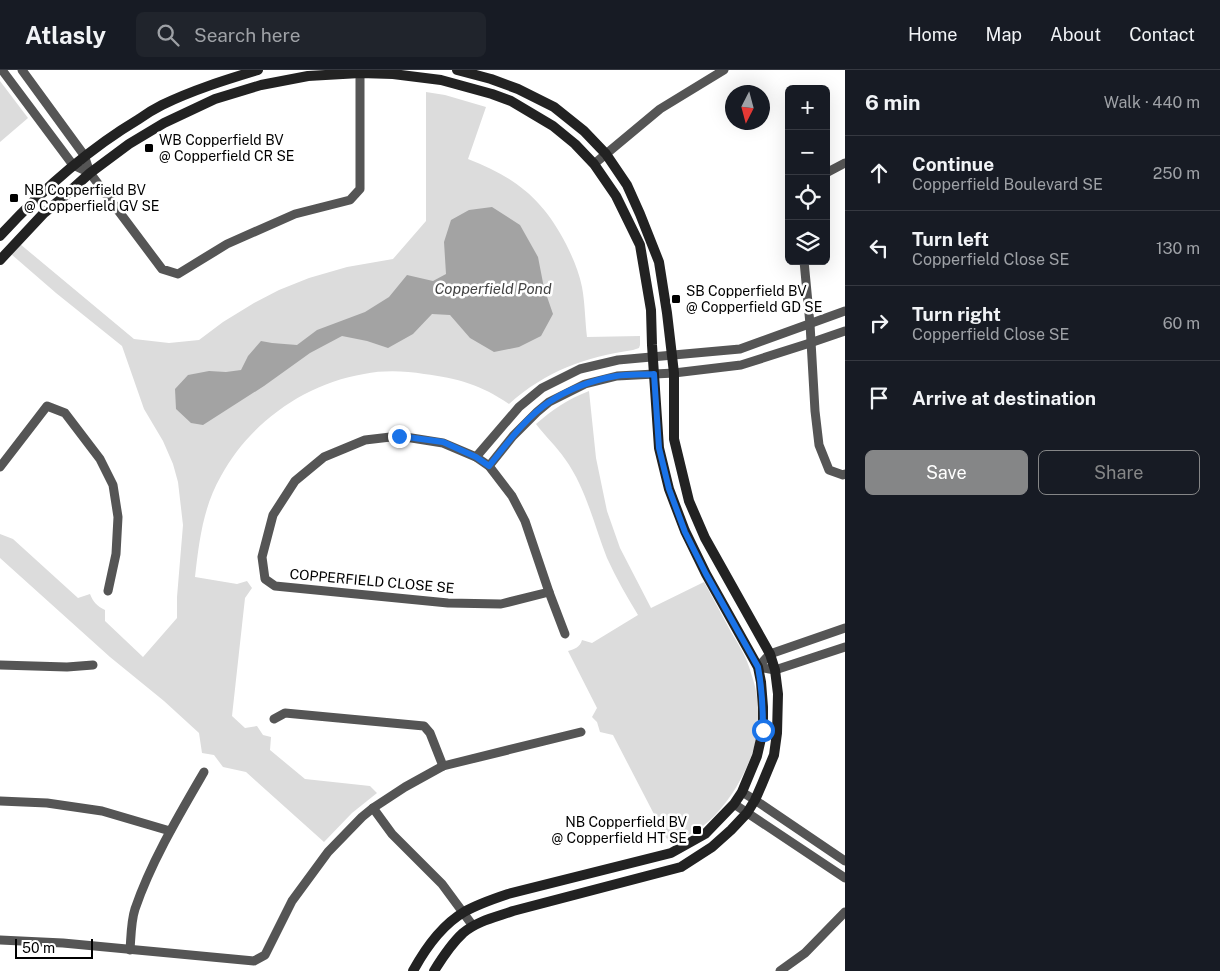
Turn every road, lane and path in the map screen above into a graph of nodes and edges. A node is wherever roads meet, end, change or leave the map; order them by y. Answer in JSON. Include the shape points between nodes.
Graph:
{"nodes":[{"id":1,"x":2,"y":70,"type":"edge"},
{"id":2,"x":22,"y":70,"type":"edge"},
{"id":3,"x":258,"y":70,"type":"edge"},
{"id":4,"x":457,"y":70,"type":"edge"},
{"id":5,"x":721,"y":71,"type":"edge"},
{"id":6,"x":360,"y":72,"type":"junction"},
{"id":7,"x":211,"y":84,"type":"junction"},
{"id":8,"x":215,"y":98,"type":"junction"},
{"id":9,"x":606,"y":154,"type":"junction"},
{"id":10,"x":84,"y":155,"type":"junction"},
{"id":11,"x":845,"y":163,"type":"edge"},
{"id":12,"x":594,"y":164,"type":"junction"},
{"id":13,"x":72,"y":165,"type":"junction"},
{"id":14,"x":830,"y":171,"type":"edge"},
{"id":15,"x":90,"y":173,"type":"junction"},
{"id":16,"x":0,"y":236,"type":"edge"},
{"id":17,"x":0,"y":260,"type":"edge"},
{"id":18,"x":804,"y":265,"type":"edge"},
{"id":19,"x":845,"y":311,"type":"edge"},
{"id":20,"x":810,"y":324,"type":"junction"},
{"id":21,"x":845,"y":331,"type":"edge"},
{"id":22,"x":810,"y":343,"type":"junction"},
{"id":23,"x":672,"y":356,"type":"junction"},
{"id":24,"x":653,"y":357,"type":"junction"},
{"id":25,"x":674,"y":373,"type":"junction"},
{"id":26,"x":654,"y":374,"type":"junction"},
{"id":27,"x":476,"y":457,"type":"junction"},
{"id":28,"x":489,"y":466,"type":"junction"},
{"id":29,"x":0,"y":467,"type":"edge"},
{"id":30,"x":845,"y":474,"type":"edge"},
{"id":31,"x":701,"y":529,"type":"junction"},
{"id":32,"x":687,"y":537,"type":"junction"},
{"id":33,"x":108,"y":591,"type":"dead end"},
{"id":34,"x":549,"y":592,"type":"junction"},
{"id":35,"x":845,"y":628,"type":"edge"},
{"id":36,"x":566,"y":634,"type":"dead end"},
{"id":37,"x":845,"y":647,"type":"edge"},
{"id":38,"x":770,"y":654,"type":"junction"},
{"id":39,"x":0,"y":665,"type":"edge"},
{"id":40,"x":93,"y":665,"type":"dead end"},
{"id":41,"x":758,"y":667,"type":"junction"},
{"id":42,"x":775,"y":670,"type":"junction"},
{"id":43,"x":274,"y":719,"type":"dead end"},
{"id":44,"x":581,"y":732,"type":"dead end"},
{"id":45,"x":443,"y":766,"type":"junction"},
{"id":46,"x":204,"y":772,"type":"dead end"},
{"id":47,"x":742,"y":792,"type":"junction"},
{"id":48,"x":755,"y":800,"type":"junction"},
{"id":49,"x":0,"y":801,"type":"edge"},
{"id":50,"x":734,"y":804,"type":"junction"},
{"id":51,"x":373,"y":808,"type":"junction"},
{"id":52,"x":747,"y":813,"type":"junction"},
{"id":53,"x":170,"y":831,"type":"junction"},
{"id":54,"x":814,"y":840,"type":"junction"},
{"id":55,"x":806,"y":852,"type":"junction"},
{"id":56,"x":845,"y":861,"type":"edge"},
{"id":57,"x":845,"y":878,"type":"edge"},
{"id":58,"x":845,"y":912,"type":"edge"},
{"id":59,"x":463,"y":913,"type":"junction"},
{"id":60,"x":473,"y":926,"type":"junction"},
{"id":61,"x":0,"y":940,"type":"edge"},
{"id":62,"x":130,"y":950,"type":"junction"},
{"id":63,"x":413,"y":971,"type":"edge"},
{"id":64,"x":434,"y":971,"type":"edge"},
{"id":65,"x":780,"y":971,"type":"edge"}],
"edges":[{"from":1,"to":13,"type":"street"},
{"from":2,"to":10,"type":"street"},
{"from":3,"to":7,"type":"street"},
{"from":4,"to":9,"type":"street","via":[[518,89],[554,107]]},
{"from":5,"to":9,"type":"street","via":[[660,109]]},
{"from":6,"to":8,"type":"street","via":[[308,76]]},
{"from":6,"to":12,"type":"street","via":[[441,80],[511,101],[553,126]]},
{"from":6,"to":15,"type":"street","via":[[360,189],[350,200],[295,214],[227,244],[178,274],[162,269]]},
{"from":7,"to":8,"type":"street"},
{"from":7,"to":10,"type":"street","via":[[161,106]]},
{"from":8,"to":15,"type":"street","via":[[129,144]]},
{"from":9,"to":12,"type":"street"},
{"from":9,"to":23,"type":"street","via":[[627,184],[659,262]]},
{"from":10,"to":13,"type":"street"},
{"from":10,"to":15,"type":"street"},
{"from":11,"to":14,"type":"street"},
{"from":12,"to":24,"type":"street","via":[[616,196],[640,245],[651,310]]},
{"from":13,"to":15,"type":"street"},
{"from":13,"to":16,"type":"street"},
{"from":15,"to":17,"type":"street","via":[[44,213]]},
{"from":18,"to":20,"type":"street"},
{"from":19,"to":20,"type":"street"},
{"from":20,"to":22,"type":"street"},
{"from":20,"to":23,"type":"street","via":[[740,349]]},
{"from":21,"to":22,"type":"street"},
{"from":22,"to":25,"type":"street","via":[[741,365]]},
{"from":22,"to":30,"type":"street","via":[[819,445],[829,470]]},
{"from":23,"to":24,"type":"street"},
{"from":23,"to":25,"type":"street"},
{"from":24,"to":26,"type":"street"},
{"from":24,"to":27,"type":"street","via":[[618,360],[580,369],[542,388],[519,408]]},
{"from":25,"to":26,"type":"street"},
{"from":25,"to":31,"type":"street","via":[[674,439],[689,502]]},
{"from":26,"to":28,"type":"street","via":[[617,376],[585,384],[549,402],[513,436]]},
{"from":26,"to":32,"type":"street","via":[[659,448],[669,489]]},
{"from":27,"to":28,"type":"street","name":"COPPERFIELD CLOSE SE"},
{"from":27,"to":34,"type":"street","name":"COPPERFIELD CLOSE SE","via":[[443,442],[399,436],[365,440],[324,457],[295,481],[273,514],[262,557],[265,579],[275,586],[448,603],[501,604]]},
{"from":28,"to":34,"type":"street","name":"COPPERFIELD CLOSE SE","via":[[512,496],[525,521]]},
{"from":29,"to":33,"type":"street","via":[[47,406],[65,413],[100,459],[112,485],[118,516],[115,562]]},
{"from":31,"to":32,"type":"street"},
{"from":31,"to":38,"type":"street"},
{"from":32,"to":41,"type":"street"},
{"from":34,"to":36,"type":"street"},
{"from":35,"to":38,"type":"street"},
{"from":37,"to":42,"type":"street"},
{"from":38,"to":41,"type":"street"},
{"from":38,"to":42,"type":"street"},
{"from":39,"to":40,"type":"street"},
{"from":41,"to":42,"type":"street"},
{"from":41,"to":47,"type":"street","via":[[763,730],[757,756]]},
{"from":42,"to":48,"type":"street","via":[[778,694],[774,755]]},
{"from":43,"to":45,"type":"street","via":[[285,714],[424,726],[430,732]]},
{"from":44,"to":45,"type":"street"},
{"from":45,"to":51,"type":"street"},
{"from":46,"to":53,"type":"street"},
{"from":47,"to":48,"type":"street"},
{"from":47,"to":50,"type":"street"},
{"from":48,"to":52,"type":"street"},
{"from":48,"to":54,"type":"street"},
{"from":49,"to":53,"type":"street","via":[[47,803],[102,811]]},
{"from":50,"to":52,"type":"street"},
{"from":50,"to":59,"type":"street","via":[[705,834],[671,852],[508,894]]},
{"from":51,"to":59,"type":"street","via":[[392,834],[442,884]]},
{"from":51,"to":62,"type":"street","via":[[328,852],[292,902],[265,955],[260,958],[254,961]]},
{"from":52,"to":55,"type":"street"},
{"from":52,"to":60,"type":"street","via":[[712,847],[681,867],[513,911]]},
{"from":53,"to":62,"type":"street","via":[[134,910]]},
{"from":54,"to":55,"type":"street"},
{"from":54,"to":56,"type":"street"},
{"from":55,"to":57,"type":"street"},
{"from":58,"to":65,"type":"street","via":[[805,953]]},
{"from":59,"to":60,"type":"street"},
{"from":59,"to":63,"type":"street","via":[[435,938]]},
{"from":60,"to":64,"type":"street","via":[[449,948]]},
{"from":61,"to":62,"type":"street"}]}
